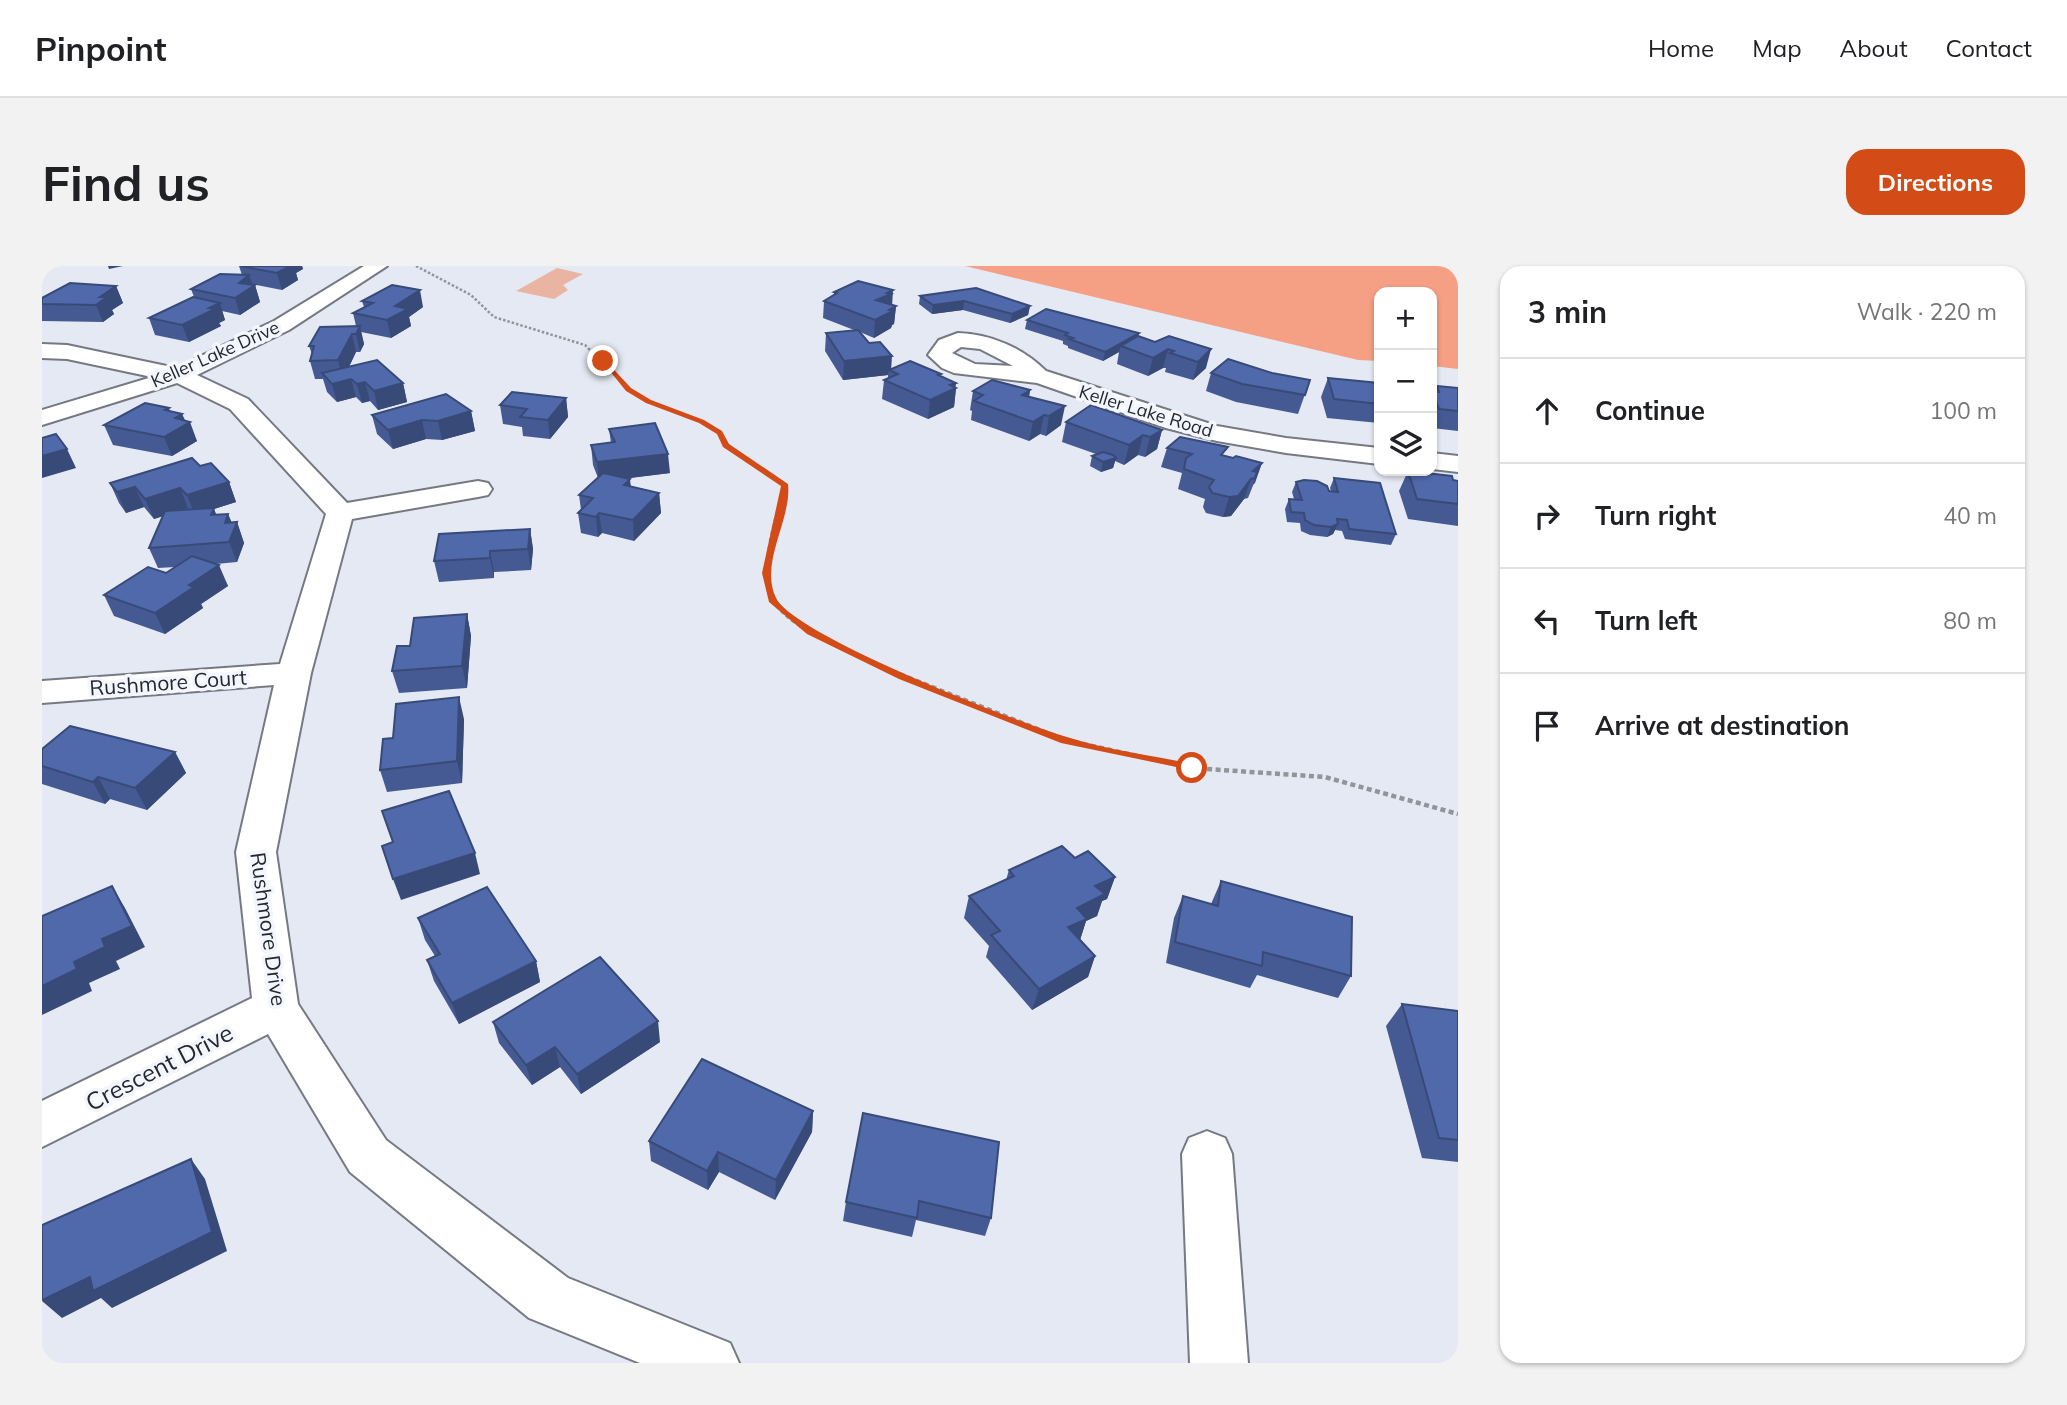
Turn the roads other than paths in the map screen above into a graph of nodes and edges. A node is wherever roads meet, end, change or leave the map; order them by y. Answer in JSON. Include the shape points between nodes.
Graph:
{"nodes":[{"id":1,"x":377,"y":266,"type":"edge"},
{"id":2,"x":42,"y":351,"type":"edge"},
{"id":3,"x":178,"y":375,"type":"junction"},
{"id":4,"x":1038,"y":376,"type":"dead end"},
{"id":5,"x":42,"y":418,"type":"edge"},
{"id":6,"x":1374,"y":456,"type":"edge"},
{"id":7,"x":1437,"y":462,"type":"edge"},
{"id":8,"x":1458,"y":464,"type":"edge"},
{"id":9,"x":478,"y":489,"type":"dead end"},
{"id":10,"x":340,"y":513,"type":"junction"},
{"id":11,"x":294,"y":673,"type":"junction"},
{"id":12,"x":42,"y":692,"type":"edge"},
{"id":13,"x":276,"y":1007,"type":"junction"},
{"id":14,"x":42,"y":1125,"type":"edge"},
{"id":15,"x":1207,"y":1154,"type":"dead end"},
{"id":16,"x":710,"y":1363,"type":"edge"},
{"id":17,"x":1219,"y":1363,"type":"edge"}],
"edges":[{"from":1,"to":3,"type":"street","name":"Keller Lake Drive","via":[[253,342]]},
{"from":2,"to":3,"type":"street"},
{"from":3,"to":5,"type":"street","name":"Keller Lake Drive"},
{"from":3,"to":10,"type":"street","via":[[239,404]]},
{"from":4,"to":6,"type":"street","name":"Keller Lake Road","via":[[1192,428],[1278,446]]},
{"from":7,"to":8,"type":"street"},
{"from":9,"to":10,"type":"street"},
{"from":10,"to":11,"type":"street","name":"Rushmore Drive"},
{"from":11,"to":12,"type":"street","name":"Rushmore Court"},
{"from":11,"to":13,"type":"street","name":"Rushmore Drive","via":[[256,852]]},
{"from":13,"to":14,"type":"street","name":"Crescent Drive"},
{"from":13,"to":16,"type":"street","name":"Rushmore Drive","via":[[368,1156],[549,1298]]},
{"from":15,"to":17,"type":"street"}]}
